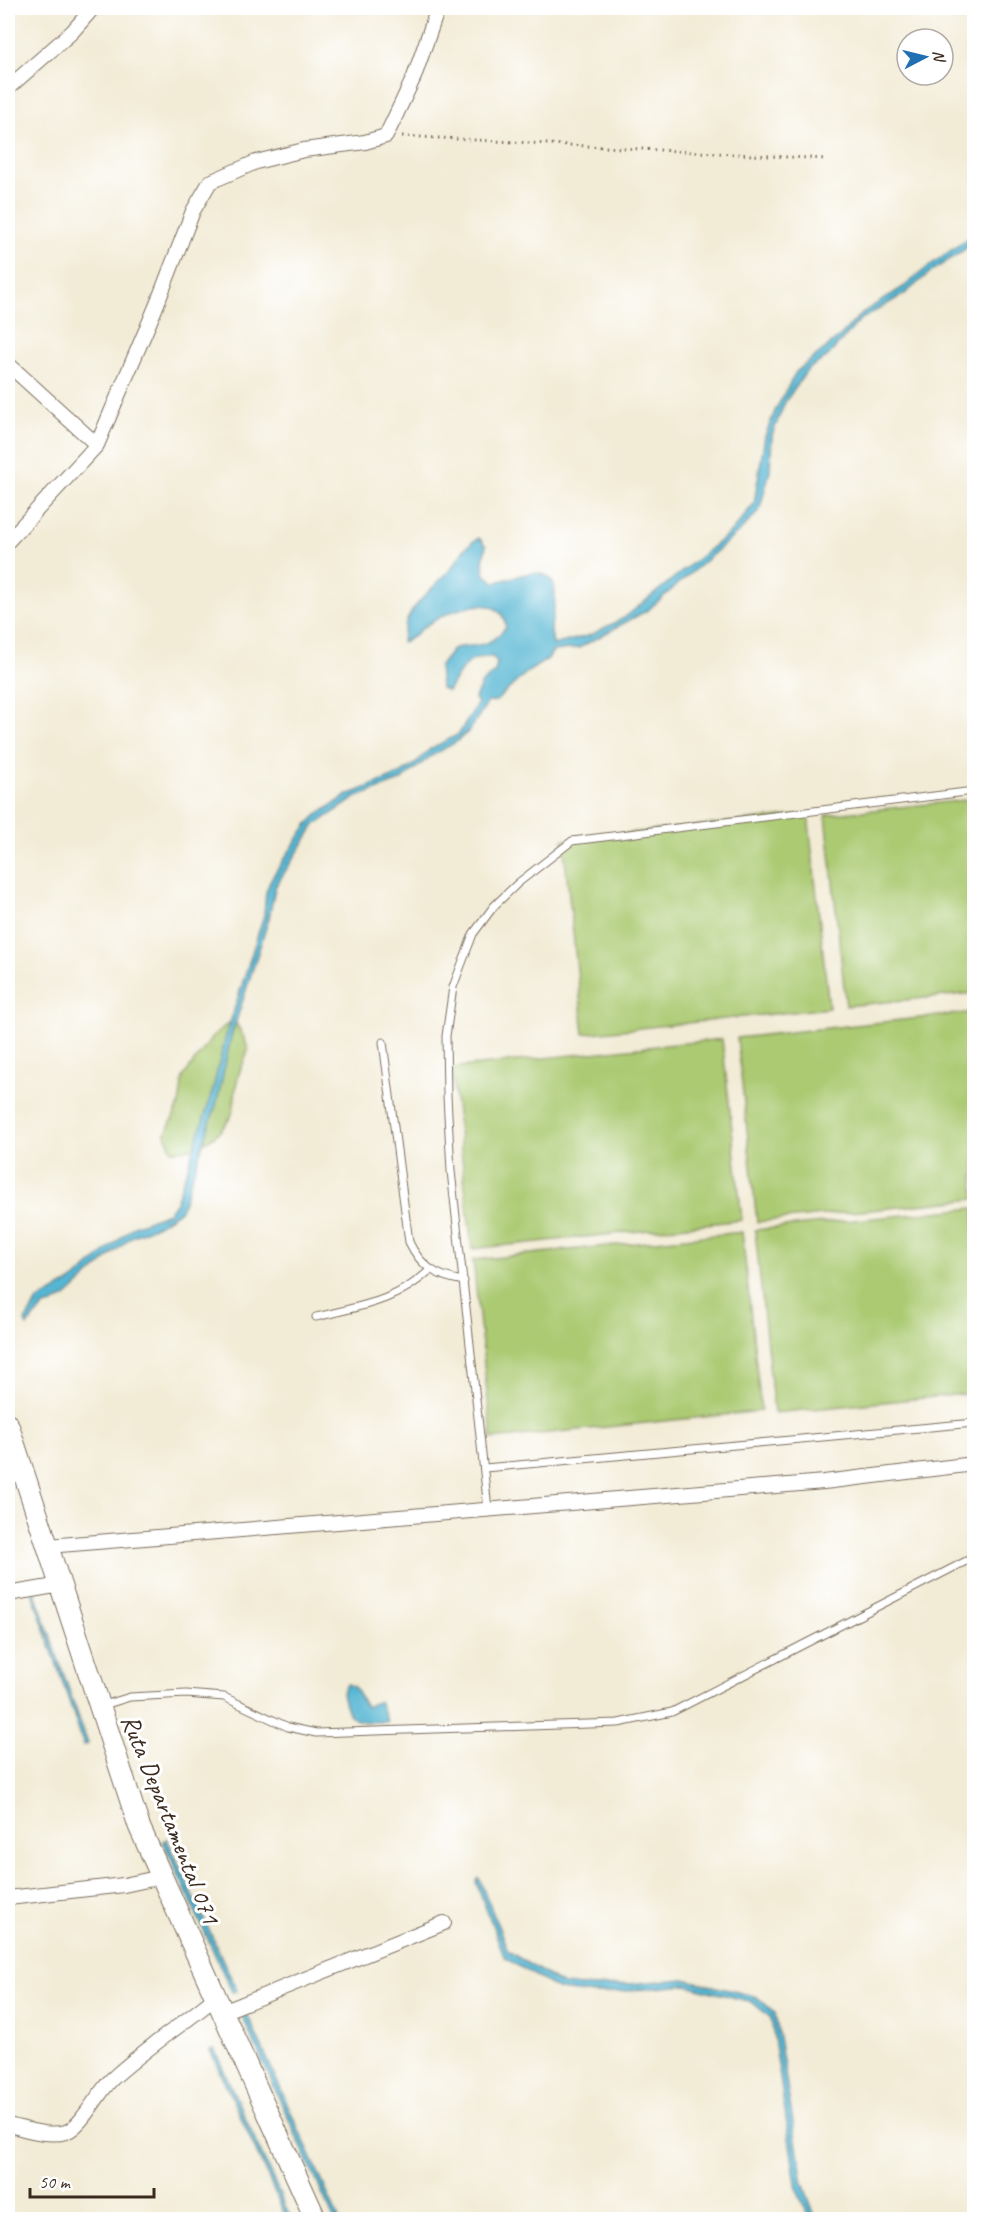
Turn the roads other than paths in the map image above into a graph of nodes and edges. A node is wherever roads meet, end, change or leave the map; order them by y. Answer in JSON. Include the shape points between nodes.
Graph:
{"nodes":[{"id":1,"x":93,"y":8,"type":"edge"},
{"id":2,"x":438,"y":8,"type":"edge"},
{"id":3,"x":8,"y":88,"type":"edge"},
{"id":4,"x":8,"y":364,"type":"edge"},
{"id":5,"x":97,"y":445,"type":"junction"},
{"id":6,"x":8,"y":541,"type":"edge"},
{"id":7,"x":975,"y":791,"type":"edge"},
{"id":8,"x":383,"y":1042,"type":"dead end"},
{"id":9,"x":430,"y":1270,"type":"junction"},
{"id":10,"x":464,"y":1281,"type":"junction"},
{"id":11,"x":316,"y":1317,"type":"dead end"},
{"id":12,"x":975,"y":1423,"type":"edge"},
{"id":13,"x":8,"y":1425,"type":"edge"},
{"id":14,"x":975,"y":1464,"type":"edge"},
{"id":15,"x":485,"y":1468,"type":"junction"},
{"id":16,"x":488,"y":1509,"type":"junction"},
{"id":17,"x":48,"y":1546,"type":"junction"},
{"id":18,"x":975,"y":1557,"type":"edge"},
{"id":19,"x":61,"y":1585,"type":"junction"},
{"id":20,"x":8,"y":1594,"type":"edge"},
{"id":21,"x":98,"y":1707,"type":"junction"},
{"id":22,"x":160,"y":1877,"type":"junction"},
{"id":23,"x":8,"y":1898,"type":"edge"},
{"id":24,"x":444,"y":1923,"type":"dead end"},
{"id":25,"x":220,"y":2005,"type":"junction"},
{"id":26,"x":8,"y":2125,"type":"edge"},
{"id":27,"x":316,"y":2220,"type":"edge"}],
"edges":[{"from":1,"to":3,"type":"street","via":[[72,32]]},
{"from":2,"to":5,"type":"street","via":[[414,77],[386,136],[256,162],[210,182],[193,211]]},
{"from":4,"to":5,"type":"street"},
{"from":5,"to":6,"type":"street"},
{"from":7,"to":10,"type":"lane","via":[[572,841],[494,906],[473,934],[453,987],[446,1036],[451,1171]]},
{"from":8,"to":9,"type":"lane","via":[[409,1242],[417,1258]]},
{"from":9,"to":10,"type":"lane"},
{"from":9,"to":11,"type":"lane","via":[[395,1296]]},
{"from":10,"to":15,"type":"lane"},
{"from":12,"to":15,"type":"lane"},
{"from":13,"to":17,"type":"main road","name":"Ruta Departamental 071"},
{"from":14,"to":16,"type":"street","via":[[824,1482]]},
{"from":15,"to":16,"type":"lane"},
{"from":16,"to":17,"type":"street"},
{"from":17,"to":19,"type":"main road","name":"Ruta Departamental 071"},
{"from":18,"to":21,"type":"lane","via":[[672,1712],[618,1723],[316,1733],[288,1727],[224,1697],[130,1697]]},
{"from":19,"to":20,"type":"street"},
{"from":19,"to":21,"type":"main road","name":"Ruta Departamental 071"},
{"from":21,"to":22,"type":"main road","name":"Ruta Departamental 071"},
{"from":22,"to":23,"type":"street"},
{"from":22,"to":25,"type":"main road","name":"Ruta Departamental 071"},
{"from":24,"to":25,"type":"street"},
{"from":25,"to":26,"type":"street","via":[[111,2080],[69,2131],[52,2134]]},
{"from":25,"to":27,"type":"main road","name":"Ruta Departamental 071"}]}
